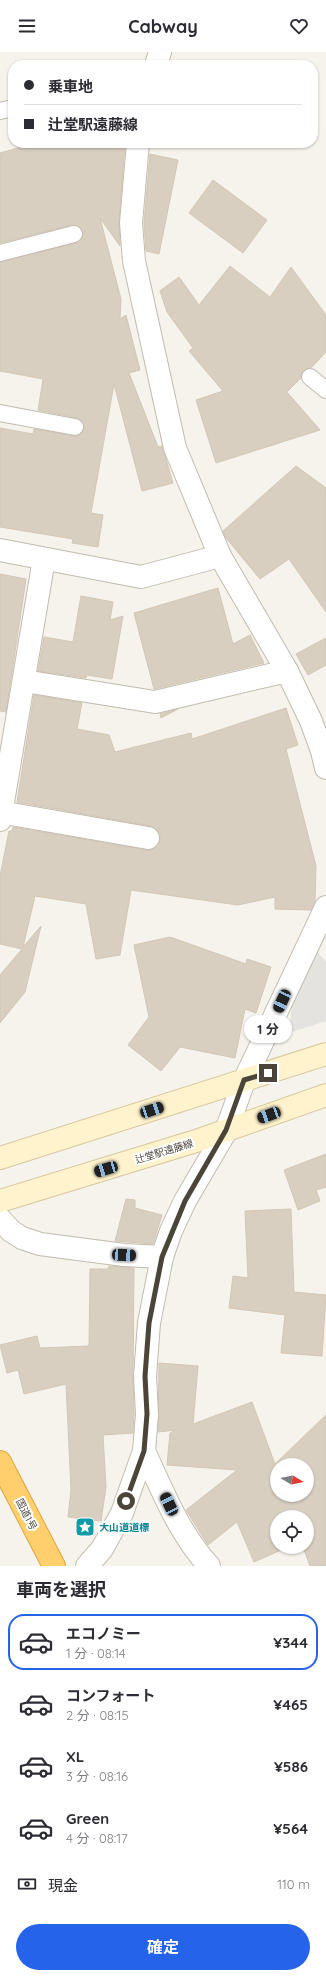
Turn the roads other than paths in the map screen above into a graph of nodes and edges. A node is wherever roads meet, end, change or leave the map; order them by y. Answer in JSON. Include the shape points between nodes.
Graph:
{"nodes":[{"id":1,"x":138,"y":148,"type":"edge"},
{"id":2,"x":74,"y":234,"type":"dead end"},
{"id":3,"x":0,"y":253,"type":"edge"},
{"id":4,"x":310,"y":376,"type":"dead end"},
{"id":5,"x":326,"y":390,"type":"edge"},
{"id":6,"x":0,"y":413,"type":"edge"},
{"id":7,"x":75,"y":426,"type":"dead end"},
{"id":8,"x":0,"y":550,"type":"edge"},
{"id":9,"x":220,"y":556,"type":"junction"},
{"id":10,"x":44,"y":558,"type":"junction"},
{"id":11,"x":287,"y":671,"type":"junction"},
{"id":12,"x":24,"y":681,"type":"junction"},
{"id":13,"x":326,"y":768,"type":"edge"},
{"id":14,"x":0,"y":815,"type":"edge"},
{"id":15,"x":148,"y":838,"type":"dead end"},
{"id":16,"x":326,"y":907,"type":"edge"},
{"id":17,"x":326,"y":1054,"type":"edge"},
{"id":18,"x":244,"y":1080,"type":"junction"},
{"id":19,"x":326,"y":1095,"type":"edge"},
{"id":20,"x":226,"y":1130,"type":"junction"},
{"id":21,"x":0,"y":1158,"type":"edge"},
{"id":22,"x":0,"y":1202,"type":"edge"},
{"id":23,"x":0,"y":1219,"type":"edge"},
{"id":24,"x":162,"y":1257,"type":"junction"},
{"id":25,"x":144,"y":1451,"type":"junction"},
{"id":26,"x":0,"y":1462,"type":"edge"},
{"id":27,"x":54,"y":1566,"type":"edge"},
{"id":28,"x":87,"y":1566,"type":"edge"},
{"id":29,"x":209,"y":1566,"type":"edge"}],
"edges":[{"from":1,"to":9,"type":"street","via":[[132,223],[134,261],[139,286],[175,448]]},
{"from":2,"to":3,"type":"lane"},
{"from":4,"to":5,"type":"lane"},
{"from":6,"to":7,"type":"lane"},
{"from":8,"to":10,"type":"street"},
{"from":9,"to":10,"type":"street","via":[[141,577]]},
{"from":9,"to":11,"type":"street"},
{"from":10,"to":12,"type":"street"},
{"from":11,"to":12,"type":"street","via":[[156,702]]},
{"from":11,"to":13,"type":"street","via":[[311,721]]},
{"from":12,"to":14,"type":"street"},
{"from":14,"to":15,"type":"street"},
{"from":16,"to":18,"type":"street"},
{"from":17,"to":18,"type":"street"},
{"from":18,"to":20,"type":"street"},
{"from":18,"to":21,"type":"street"},
{"from":19,"to":20,"type":"street","name":"辻堂駅遠藤線"},
{"from":20,"to":22,"type":"street","name":"辻堂駅遠藤線"},
{"from":20,"to":24,"type":"street","via":[[185,1201]]},
{"from":23,"to":24,"type":"street","via":[[22,1238],[40,1244],[124,1255]]},
{"from":24,"to":25,"type":"street","via":[[149,1323]]},
{"from":25,"to":28,"type":"street","via":[[122,1513],[102,1549]]},
{"from":25,"to":29,"type":"street","via":[[181,1530]]},
{"from":26,"to":27,"type":"highway","name":"国道1号"}]}
